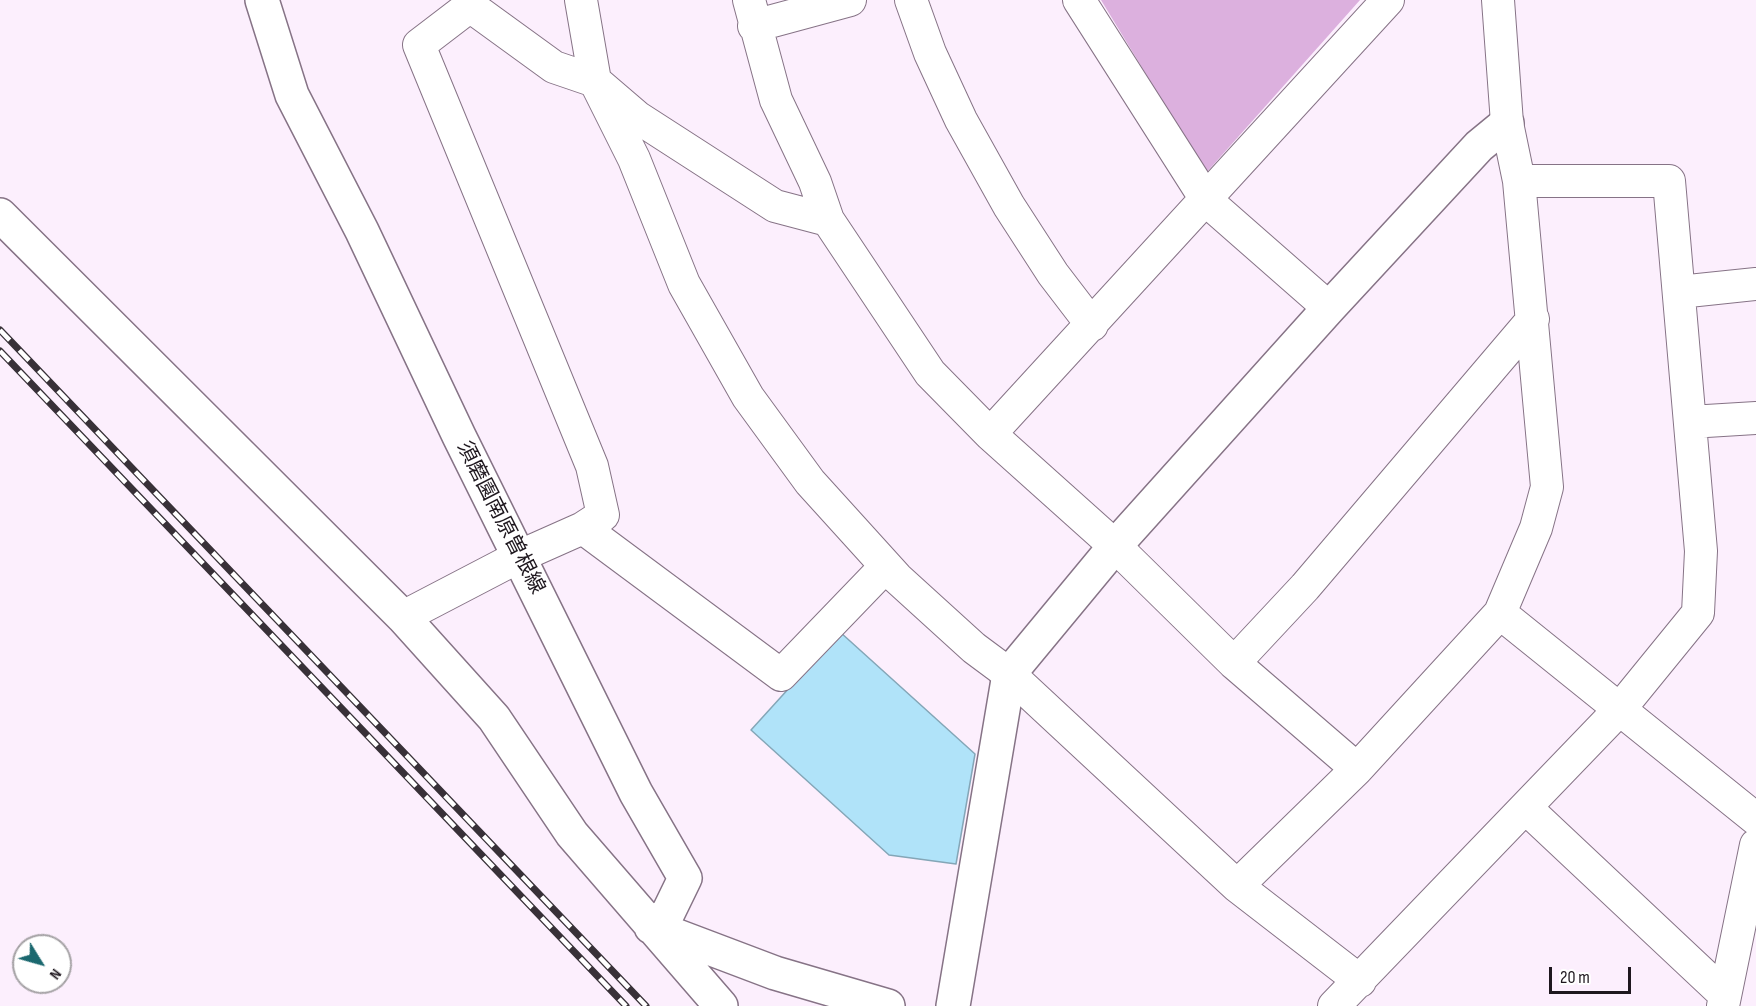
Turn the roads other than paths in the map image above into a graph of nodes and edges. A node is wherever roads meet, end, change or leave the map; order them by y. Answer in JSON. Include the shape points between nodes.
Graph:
{"nodes":[{"id":1,"x":262,"y":0,"type":"edge"},
{"id":2,"x":581,"y":0,"type":"edge"},
{"id":3,"x":850,"y":0,"type":"edge"},
{"id":4,"x":911,"y":0,"type":"edge"},
{"id":5,"x":1079,"y":0,"type":"edge"},
{"id":6,"x":1388,"y":0,"type":"edge"},
{"id":7,"x":1498,"y":0,"type":"edge"},
{"id":8,"x":470,"y":3,"type":"edge"},
{"id":9,"x":752,"y":13,"type":"edge"},
{"id":10,"x":595,"y":81,"type":"junction"},
{"id":11,"x":1507,"y":123,"type":"junction"},
{"id":12,"x":1519,"y":181,"type":"junction"},
{"id":13,"x":1207,"y":201,"type":"junction"},
{"id":14,"x":0,"y":215,"type":"edge"},
{"id":15,"x":828,"y":220,"type":"junction"},
{"id":16,"x":1756,"y":284,"type":"edge"},
{"id":17,"x":1679,"y":292,"type":"junction"},
{"id":18,"x":1329,"y":308,"type":"junction"},
{"id":19,"x":1533,"y":319,"type":"junction"},
{"id":20,"x":1092,"y":326,"type":"junction"},
{"id":21,"x":1756,"y":418,"type":"edge"},
{"id":22,"x":1690,"y":422,"type":"junction"},
{"id":23,"x":990,"y":434,"type":"junction"},
{"id":24,"x":583,"y":528,"type":"junction"},
{"id":25,"x":1115,"y":546,"type":"junction"},
{"id":26,"x":520,"y":556,"type":"junction"},
{"id":27,"x":886,"y":566,"type":"junction"},
{"id":28,"x":1500,"y":613,"type":"junction"},
{"id":29,"x":403,"y":617,"type":"junction"},
{"id":30,"x":1234,"y":663,"type":"junction"},
{"id":31,"x":1009,"y":674,"type":"junction"},
{"id":32,"x":1619,"y":710,"type":"junction"},
{"id":33,"x":1357,"y":769,"type":"junction"},
{"id":34,"x":1526,"y":808,"type":"junction"},
{"id":35,"x":1756,"y":819,"type":"edge"},
{"id":36,"x":1756,"y":845,"type":"edge"},
{"id":37,"x":1237,"y":886,"type":"junction"},
{"id":38,"x":651,"y":927,"type":"junction"},
{"id":39,"x":1360,"y":981,"type":"junction"},
{"id":40,"x":1724,"y":1000,"type":"edge"},
{"id":41,"x":721,"y":1006,"type":"edge"},
{"id":42,"x":888,"y":1006,"type":"edge"},
{"id":43,"x":953,"y":1006,"type":"edge"},
{"id":44,"x":1334,"y":1006,"type":"edge"}],
"edges":[{"from":1,"to":26,"type":"street","name":"須磨園南原曽根線","via":[[292,95]]},
{"from":2,"to":10,"type":"street"},
{"from":3,"to":9,"type":"street"},
{"from":4,"to":20,"type":"street","via":[[930,53],[1009,206]]},
{"from":5,"to":13,"type":"street"},
{"from":6,"to":13,"type":"street"},
{"from":7,"to":11,"type":"street"},
{"from":8,"to":10,"type":"street","via":[[554,67]]},
{"from":8,"to":24,"type":"street","via":[[419,45],[592,466],[603,515]]},
{"from":9,"to":15,"type":"street","via":[[776,100],[815,182]]},
{"from":10,"to":15,"type":"street","via":[[637,117],[774,206]]},
{"from":10,"to":27,"type":"street","via":[[634,159],[684,284],[748,397],[810,482]]},
{"from":11,"to":12,"type":"street"},
{"from":11,"to":18,"type":"street","via":[[1479,146]]},
{"from":12,"to":17,"type":"street","via":[[1669,181]]},
{"from":12,"to":19,"type":"street"},
{"from":13,"to":18,"type":"street"},
{"from":13,"to":20,"type":"street"},
{"from":14,"to":29,"type":"street"},
{"from":15,"to":23,"type":"street","via":[[930,373]]},
{"from":16,"to":17,"type":"street"},
{"from":17,"to":22,"type":"street"},
{"from":18,"to":25,"type":"street"},
{"from":19,"to":28,"type":"street","via":[[1547,487],[1536,528]]},
{"from":19,"to":30,"type":"street","via":[[1305,587]]},
{"from":20,"to":23,"type":"street"},
{"from":21,"to":22,"type":"street"},
{"from":22,"to":32,"type":"street","via":[[1701,551],[1698,613]]},
{"from":23,"to":25,"type":"street"},
{"from":24,"to":26,"type":"street"},
{"from":24,"to":27,"type":"street","via":[[781,675]]},
{"from":25,"to":30,"type":"street"},
{"from":25,"to":31,"type":"street"},
{"from":26,"to":29,"type":"street"},
{"from":26,"to":38,"type":"street","name":"須磨園南原曽根線","via":[[636,793],[685,878],[668,913]]},
{"from":27,"to":31,"type":"street","via":[[974,648]]},
{"from":28,"to":32,"type":"street"},
{"from":28,"to":33,"type":"street"},
{"from":29,"to":38,"type":"street","via":[[494,718],[572,834]]},
{"from":30,"to":33,"type":"street"},
{"from":31,"to":37,"type":"street"},
{"from":31,"to":43,"type":"street"},
{"from":32,"to":34,"type":"street"},
{"from":32,"to":35,"type":"street"},
{"from":33,"to":37,"type":"street"},
{"from":34,"to":39,"type":"street"},
{"from":34,"to":40,"type":"street"},
{"from":36,"to":40,"type":"street"},
{"from":37,"to":39,"type":"street"},
{"from":38,"to":41,"type":"street"},
{"from":38,"to":42,"type":"street","via":[[775,973]]},
{"from":39,"to":44,"type":"street"}]}
